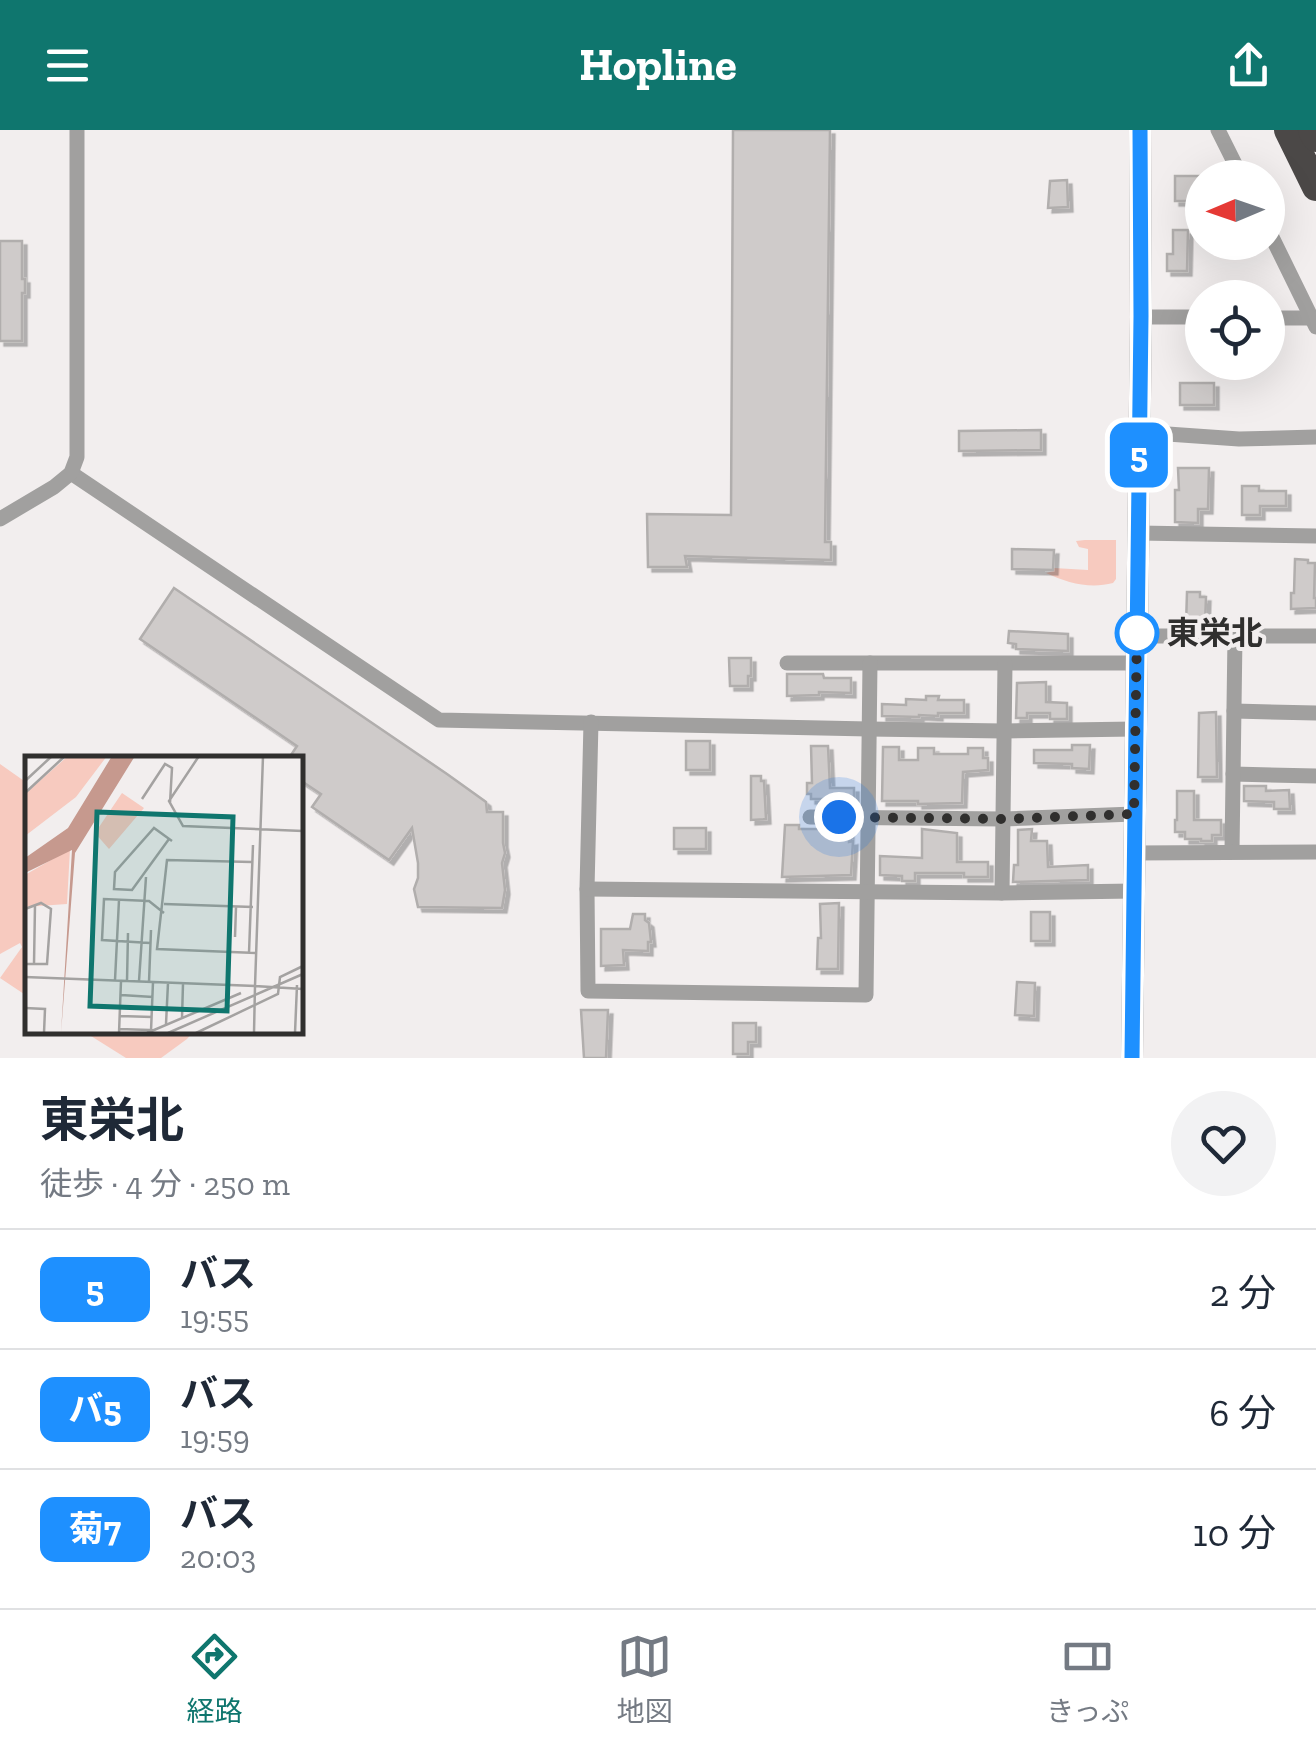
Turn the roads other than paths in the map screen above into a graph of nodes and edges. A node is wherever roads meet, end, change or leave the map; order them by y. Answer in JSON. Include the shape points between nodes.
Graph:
{"nodes":[{"id":1,"x":77,"y":130,"type":"edge"},
{"id":2,"x":1140,"y":130,"type":"edge"},
{"id":3,"x":1218,"y":130,"type":"edge"},
{"id":4,"x":1288,"y":130,"type":"edge"},
{"id":5,"x":1312,"y":130,"type":"edge"},
{"id":6,"x":1316,"y":138,"type":"edge"},
{"id":7,"x":1233,"y":160,"type":"edge"},
{"id":8,"x":1316,"y":186,"type":"edge"},
{"id":9,"x":1283,"y":260,"type":"edge"},
{"id":10,"x":1141,"y":316,"type":"junction"},
{"id":11,"x":1185,"y":317,"type":"edge"},
{"id":12,"x":1285,"y":320,"type":"edge"},
{"id":13,"x":1314,"y":323,"type":"edge"},
{"id":14,"x":1139,"y":432,"type":"junction"},
{"id":15,"x":1316,"y":437,"type":"edge"},
{"id":16,"x":71,"y":473,"type":"junction"},
{"id":17,"x":0,"y":520,"type":"edge"},
{"id":18,"x":1138,"y":533,"type":"junction"},
{"id":19,"x":1316,"y":536,"type":"edge"},
{"id":20,"x":1137,"y":636,"type":"junction"},
{"id":21,"x":1235,"y":636,"type":"junction"},
{"id":22,"x":1316,"y":636,"type":"edge"},
{"id":23,"x":787,"y":663,"type":"dead end"},
{"id":24,"x":870,"y":663,"type":"junction"},
{"id":25,"x":1137,"y":663,"type":"junction"},
{"id":26,"x":1004,"y":664,"type":"junction"},
{"id":27,"x":1234,"y":711,"type":"junction"},
{"id":28,"x":1316,"y":713,"type":"edge"},
{"id":29,"x":591,"y":722,"type":"junction"},
{"id":30,"x":869,"y":729,"type":"junction"},
{"id":31,"x":1135,"y":729,"type":"junction"},
{"id":32,"x":1004,"y":731,"type":"junction"},
{"id":33,"x":1233,"y":774,"type":"junction"},
{"id":34,"x":1316,"y":776,"type":"edge"},
{"id":35,"x":1134,"y":814,"type":"junction"},
{"id":36,"x":810,"y":817,"type":"dead end"},
{"id":37,"x":868,"y":818,"type":"junction"},
{"id":38,"x":1003,"y":819,"type":"junction"},
{"id":39,"x":1232,"y":852,"type":"junction"},
{"id":40,"x":1316,"y":852,"type":"edge"},
{"id":41,"x":1134,"y":853,"type":"junction"},
{"id":42,"x":587,"y":889,"type":"junction"},
{"id":43,"x":1134,"y":891,"type":"junction"},
{"id":44,"x":867,"y":892,"type":"junction"},
{"id":45,"x":1002,"y":893,"type":"junction"},
{"id":46,"x":1132,"y":1058,"type":"edge"}],
"edges":[{"from":1,"to":16,"type":"street"},
{"from":2,"to":10,"type":"street"},
{"from":3,"to":7,"type":"street"},
{"from":4,"to":8,"type":"highway"},
{"from":5,"to":6,"type":"highway"},
{"from":9,"to":13,"type":"street"},
{"from":10,"to":11,"type":"street"},
{"from":10,"to":14,"type":"street"},
{"from":12,"to":13,"type":"street"},
{"from":14,"to":15,"type":"street","via":[[1240,440]]},
{"from":14,"to":18,"type":"street"},
{"from":16,"to":17,"type":"street"},
{"from":16,"to":29,"type":"street","via":[[439,720]]},
{"from":18,"to":19,"type":"street"},
{"from":18,"to":20,"type":"street"},
{"from":20,"to":21,"type":"street"},
{"from":20,"to":25,"type":"street"},
{"from":21,"to":22,"type":"street"},
{"from":21,"to":27,"type":"street"},
{"from":23,"to":24,"type":"street"},
{"from":24,"to":26,"type":"street"},
{"from":24,"to":30,"type":"street"},
{"from":25,"to":26,"type":"street"},
{"from":25,"to":31,"type":"street"},
{"from":26,"to":32,"type":"street"},
{"from":27,"to":28,"type":"street"},
{"from":27,"to":33,"type":"street"},
{"from":29,"to":30,"type":"street"},
{"from":29,"to":42,"type":"street"},
{"from":30,"to":32,"type":"street"},
{"from":30,"to":37,"type":"street"},
{"from":31,"to":32,"type":"street"},
{"from":31,"to":35,"type":"street"},
{"from":32,"to":38,"type":"street"},
{"from":33,"to":34,"type":"street"},
{"from":33,"to":39,"type":"street"},
{"from":35,"to":38,"type":"street"},
{"from":35,"to":41,"type":"street"},
{"from":36,"to":37,"type":"street"},
{"from":37,"to":38,"type":"street"},
{"from":37,"to":44,"type":"street"},
{"from":38,"to":45,"type":"street"},
{"from":39,"to":40,"type":"street"},
{"from":39,"to":41,"type":"street"},
{"from":41,"to":43,"type":"street"},
{"from":42,"to":44,"type":"street"},
{"from":42,"to":44,"type":"street","via":[[588,992],[866,995]]},
{"from":43,"to":45,"type":"street"},
{"from":43,"to":46,"type":"street"},
{"from":44,"to":45,"type":"street"}]}
